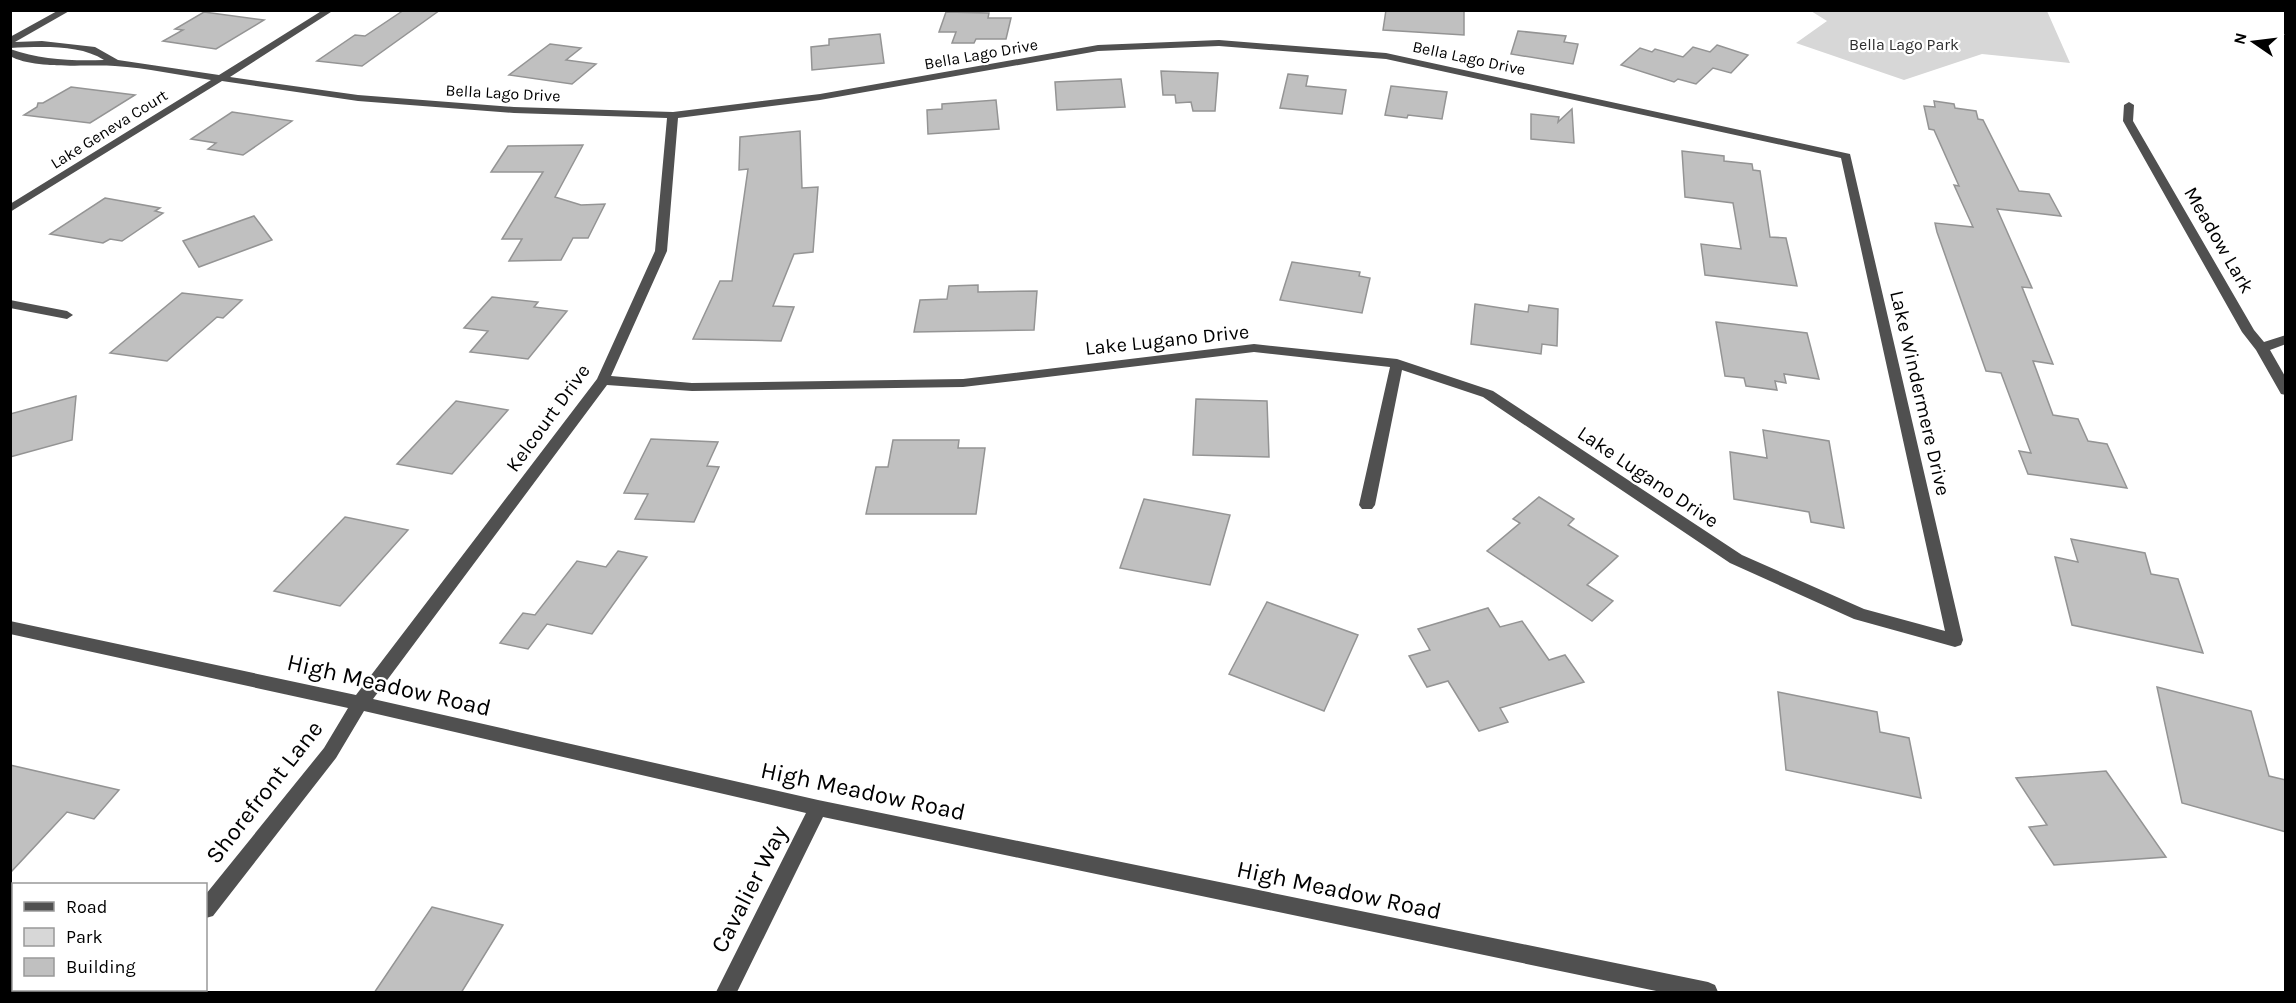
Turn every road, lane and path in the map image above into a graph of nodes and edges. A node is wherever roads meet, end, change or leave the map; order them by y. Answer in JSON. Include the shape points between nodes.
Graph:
{"nodes":[{"id":1,"x":67,"y":10,"type":"edge"},
{"id":2,"x":330,"y":10,"type":"edge"},
{"id":3,"x":10,"y":43,"type":"edge"},
{"id":4,"x":10,"y":51,"type":"edge"},
{"id":5,"x":115,"y":63,"type":"junction"},
{"id":6,"x":225,"y":77,"type":"junction"},
{"id":7,"x":2129,"y":105,"type":"dead end"},
{"id":8,"x":673,"y":115,"type":"junction"},
{"id":9,"x":1846,"y":156,"type":"joint"},
{"id":10,"x":10,"y":209,"type":"edge"},
{"id":11,"x":10,"y":304,"type":"edge"},
{"id":12,"x":67,"y":315,"type":"dead end"},
{"id":13,"x":2286,"y":339,"type":"edge"},
{"id":14,"x":2262,"y":348,"type":"junction"},
{"id":15,"x":1397,"y":363,"type":"junction"},
{"id":16,"x":603,"y":380,"type":"junction"},
{"id":17,"x":2286,"y":391,"type":"edge"},
{"id":18,"x":1367,"y":505,"type":"dead end"},
{"id":19,"x":10,"y":627,"type":"edge"},
{"id":20,"x":1955,"y":640,"type":"joint"},
{"id":21,"x":360,"y":704,"type":"junction"},
{"id":22,"x":818,"y":808,"type":"junction"},
{"id":23,"x":207,"y":908,"type":"edge"},
{"id":24,"x":726,"y":993,"type":"edge"},
{"id":25,"x":1708,"y":993,"type":"edge"}],
"edges":[{"from":1,"to":3,"type":"street"},
{"from":2,"to":6,"type":"street","name":"Lake Geneva Court"},
{"from":3,"to":5,"type":"street","name":"Bella Lago Drive","via":[[95,50]]},
{"from":4,"to":5,"type":"street","name":"Bella Lago Drive","via":[[19,57],[71,64]]},
{"from":5,"to":6,"type":"street","name":"Bella Lago Drive"},
{"from":6,"to":8,"type":"street","name":"Bella Lago Drive","via":[[358,98],[514,110]]},
{"from":6,"to":10,"type":"street","name":"Lake Geneva Court"},
{"from":7,"to":14,"type":"street","name":"Meadow Lark","via":[[2128,121],[2249,332]]},
{"from":8,"to":9,"type":"street","name":"Bella Lago Drive","via":[[820,98],[1098,48],[1220,43],[1386,56]]},
{"from":8,"to":16,"type":"street","name":"Kelcourt Drive","via":[[661,251]]},
{"from":9,"to":20,"type":"street","name":"Lake Windermere Drive"},
{"from":11,"to":12,"type":"street"},
{"from":13,"to":14,"type":"street"},
{"from":14,"to":17,"type":"street","name":"Meadow Lark"},
{"from":15,"to":16,"type":"street","name":"Lake Lugano Drive","via":[[1254,348],[963,384],[692,387]]},
{"from":15,"to":18,"type":"street"},
{"from":15,"to":20,"type":"street","name":"Lake Lugano Drive","via":[[1488,394],[1736,559],[1860,614]]},
{"from":16,"to":21,"type":"street","name":"Kelcourt Drive"},
{"from":19,"to":21,"type":"street","name":"High Meadow Road"},
{"from":21,"to":22,"type":"street","name":"High Meadow Road"},
{"from":21,"to":23,"type":"street","name":"Shorefront Lane","via":[[330,753]]},
{"from":22,"to":24,"type":"street","name":"Cavalier Way"},
{"from":22,"to":25,"type":"street","name":"High Meadow Road"}]}
